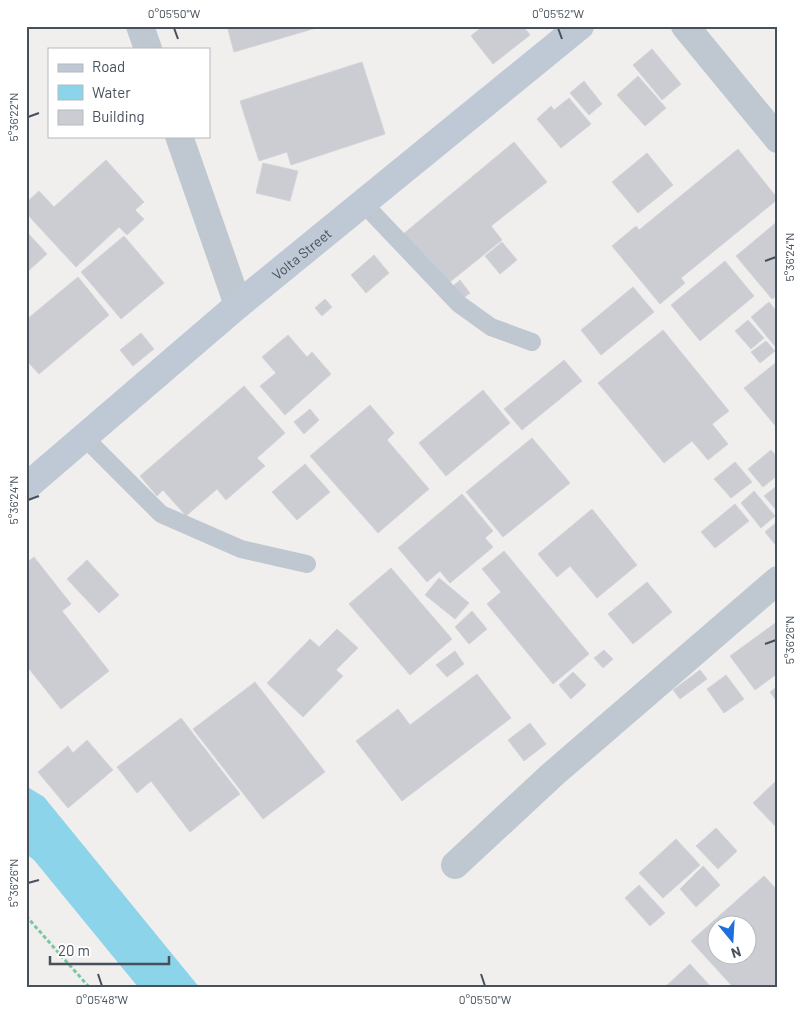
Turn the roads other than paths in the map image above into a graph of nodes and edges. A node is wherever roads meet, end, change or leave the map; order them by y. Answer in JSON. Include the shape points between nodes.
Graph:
{"nodes":[{"id":1,"x":140,"y":26,"type":"edge"},
{"id":2,"x":580,"y":26,"type":"edge"},
{"id":3,"x":685,"y":26,"type":"edge"},
{"id":4,"x":148,"y":48,"type":"edge"},
{"id":5,"x":180,"y":138,"type":"edge"},
{"id":6,"x":778,"y":139,"type":"edge"},
{"id":7,"x":363,"y":203,"type":"junction"},
{"id":8,"x":238,"y":305,"type":"junction"},
{"id":9,"x":532,"y":342,"type":"dead end"},
{"id":10,"x":84,"y":437,"type":"junction"},
{"id":11,"x":26,"y":487,"type":"edge"},
{"id":12,"x":307,"y":564,"type":"dead end"},
{"id":13,"x":778,"y":580,"type":"edge"},
{"id":14,"x":455,"y":865,"type":"dead end"}],
"edges":[{"from":1,"to":4,"type":"street"},
{"from":2,"to":7,"type":"street","name":"Volta Street"},
{"from":3,"to":6,"type":"street"},
{"from":5,"to":8,"type":"street"},
{"from":7,"to":8,"type":"street","name":"Volta Street"},
{"from":7,"to":9,"type":"lane","via":[[459,304],[491,327]]},
{"from":8,"to":10,"type":"street","name":"Volta Street"},
{"from":10,"to":11,"type":"street","name":"Volta Street"},
{"from":10,"to":12,"type":"lane","via":[[161,514],[240,549]]},
{"from":13,"to":14,"type":"street","via":[[552,774]]}]}
